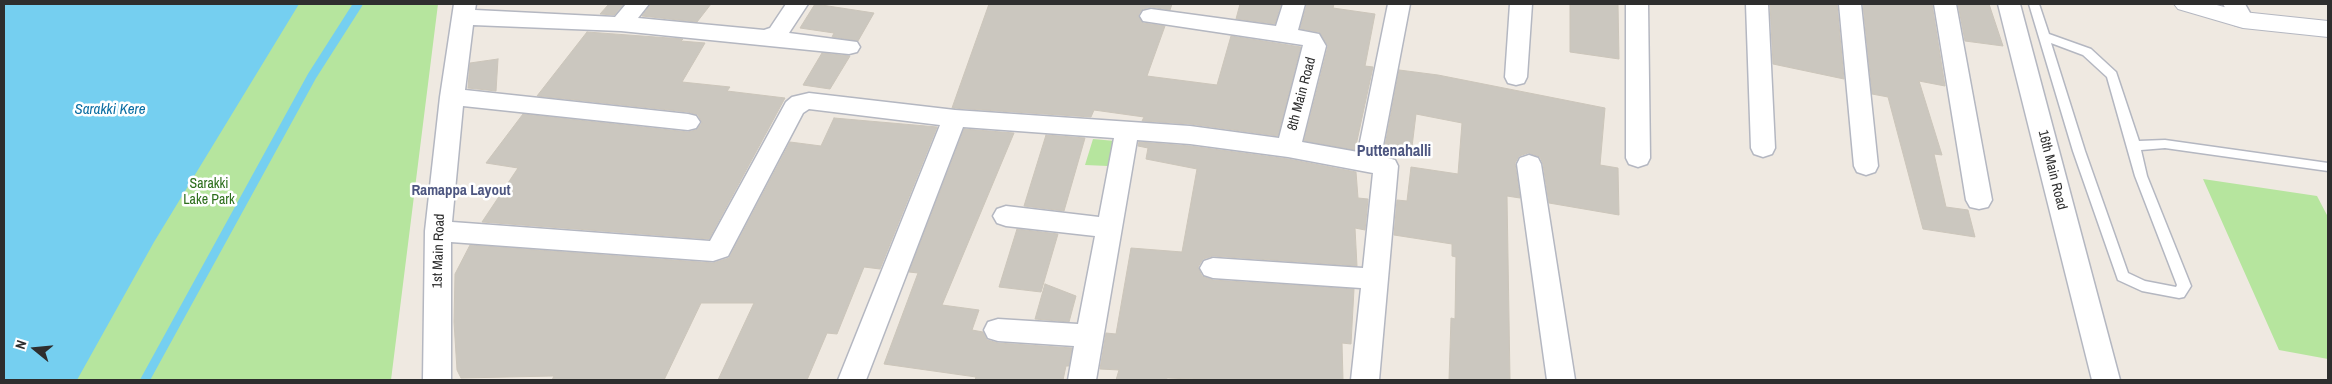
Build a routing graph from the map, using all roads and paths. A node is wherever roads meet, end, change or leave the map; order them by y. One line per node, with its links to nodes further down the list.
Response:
1 (638, 4): 16 (street)
2 (797, 4): 20 (street)
3 (1294, 4): 18 (street)
4 (1399, 4): 31 (street)
5 (1521, 4): 22 (street)
6 (1637, 4): 30 (street)
7 (1757, 4): 29 (street)
8 (1850, 4): 33 (street)
9 (1945, 4): 35 (street)
10 (2009, 4): 48 (street, 16th Main Road)
11 (2034, 4): 19 (lane)
12 (2186, 4): 14 (main road)
13 (463, 10): 16 (street); 23 (street, 1st Main Road)
14 (2239, 12): 17 (main road)
15 (1151, 16): 18 (street)
16 (621, 24): 20 (street)
17 (2328, 29)
18 (1285, 35): 28 (street, 8th Main Road)
19 (2044, 36): 27 (lane); 27 (lane)
20 (767, 38): 21 (street)
21 (849, 47)
22 (1516, 76)
23 (452, 97): 25 (street); 38 (street, 1st Main Road)
24 (956, 118): 26 (street); 38 (street); 44 (street)
25 (688, 122)
26 (1127, 130): 28 (street); 37 (street)
27 (2134, 146): 34 (lane)
28 (1288, 148): 31 (street)
29 (1763, 148)
30 (1638, 158)
31 (1368, 163): 40 (street)
32 (1530, 164): 47 (street)
33 (1866, 166)
34 (2328, 167)
35 (1979, 200)
36 (1006, 216): 37 (street)
37 (1110, 228): 42 (street)
38 (438, 231): 43 (street, 1st Main Road)
39 (1213, 268): 40 (street)
40 (1375, 279): 46 (street)
41 (998, 330): 42 (street)
42 (1089, 336): 45 (street)
43 (437, 380)
44 (852, 380)
45 (1082, 380)
46 (1365, 380)
47 (1561, 380)
48 (2106, 380)

